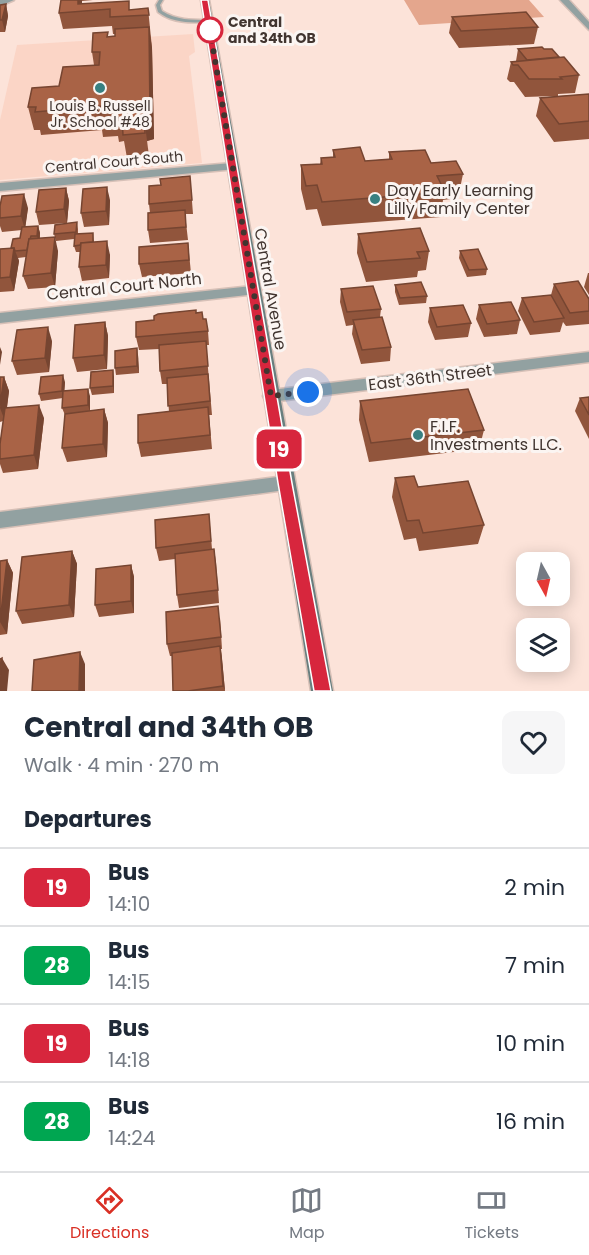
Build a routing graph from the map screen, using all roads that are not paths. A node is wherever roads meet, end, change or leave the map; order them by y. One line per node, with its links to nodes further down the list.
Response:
1 (10, 0): 5 (street)
2 (161, 0): 6 (lane)
3 (204, 0): 6 (main road, Central Avenue)
4 (564, 0): 7 (street)
5 (0, 3)
6 (208, 21): 8 (main road, Central Avenue)
7 (589, 27)
8 (232, 167): 9 (street, Central Court South); 10 (main road, Central Avenue)
9 (0, 187)
10 (252, 291): 11 (street, Central Court North); 13 (main road, Central Avenue)
11 (0, 318)
12 (589, 357): 13 (street, East 36th Street)
13 (271, 396): 14 (main road, Central Avenue)
14 (285, 483): 15 (street); 16 (main road, Central Avenue)
15 (0, 520)
16 (322, 691)

